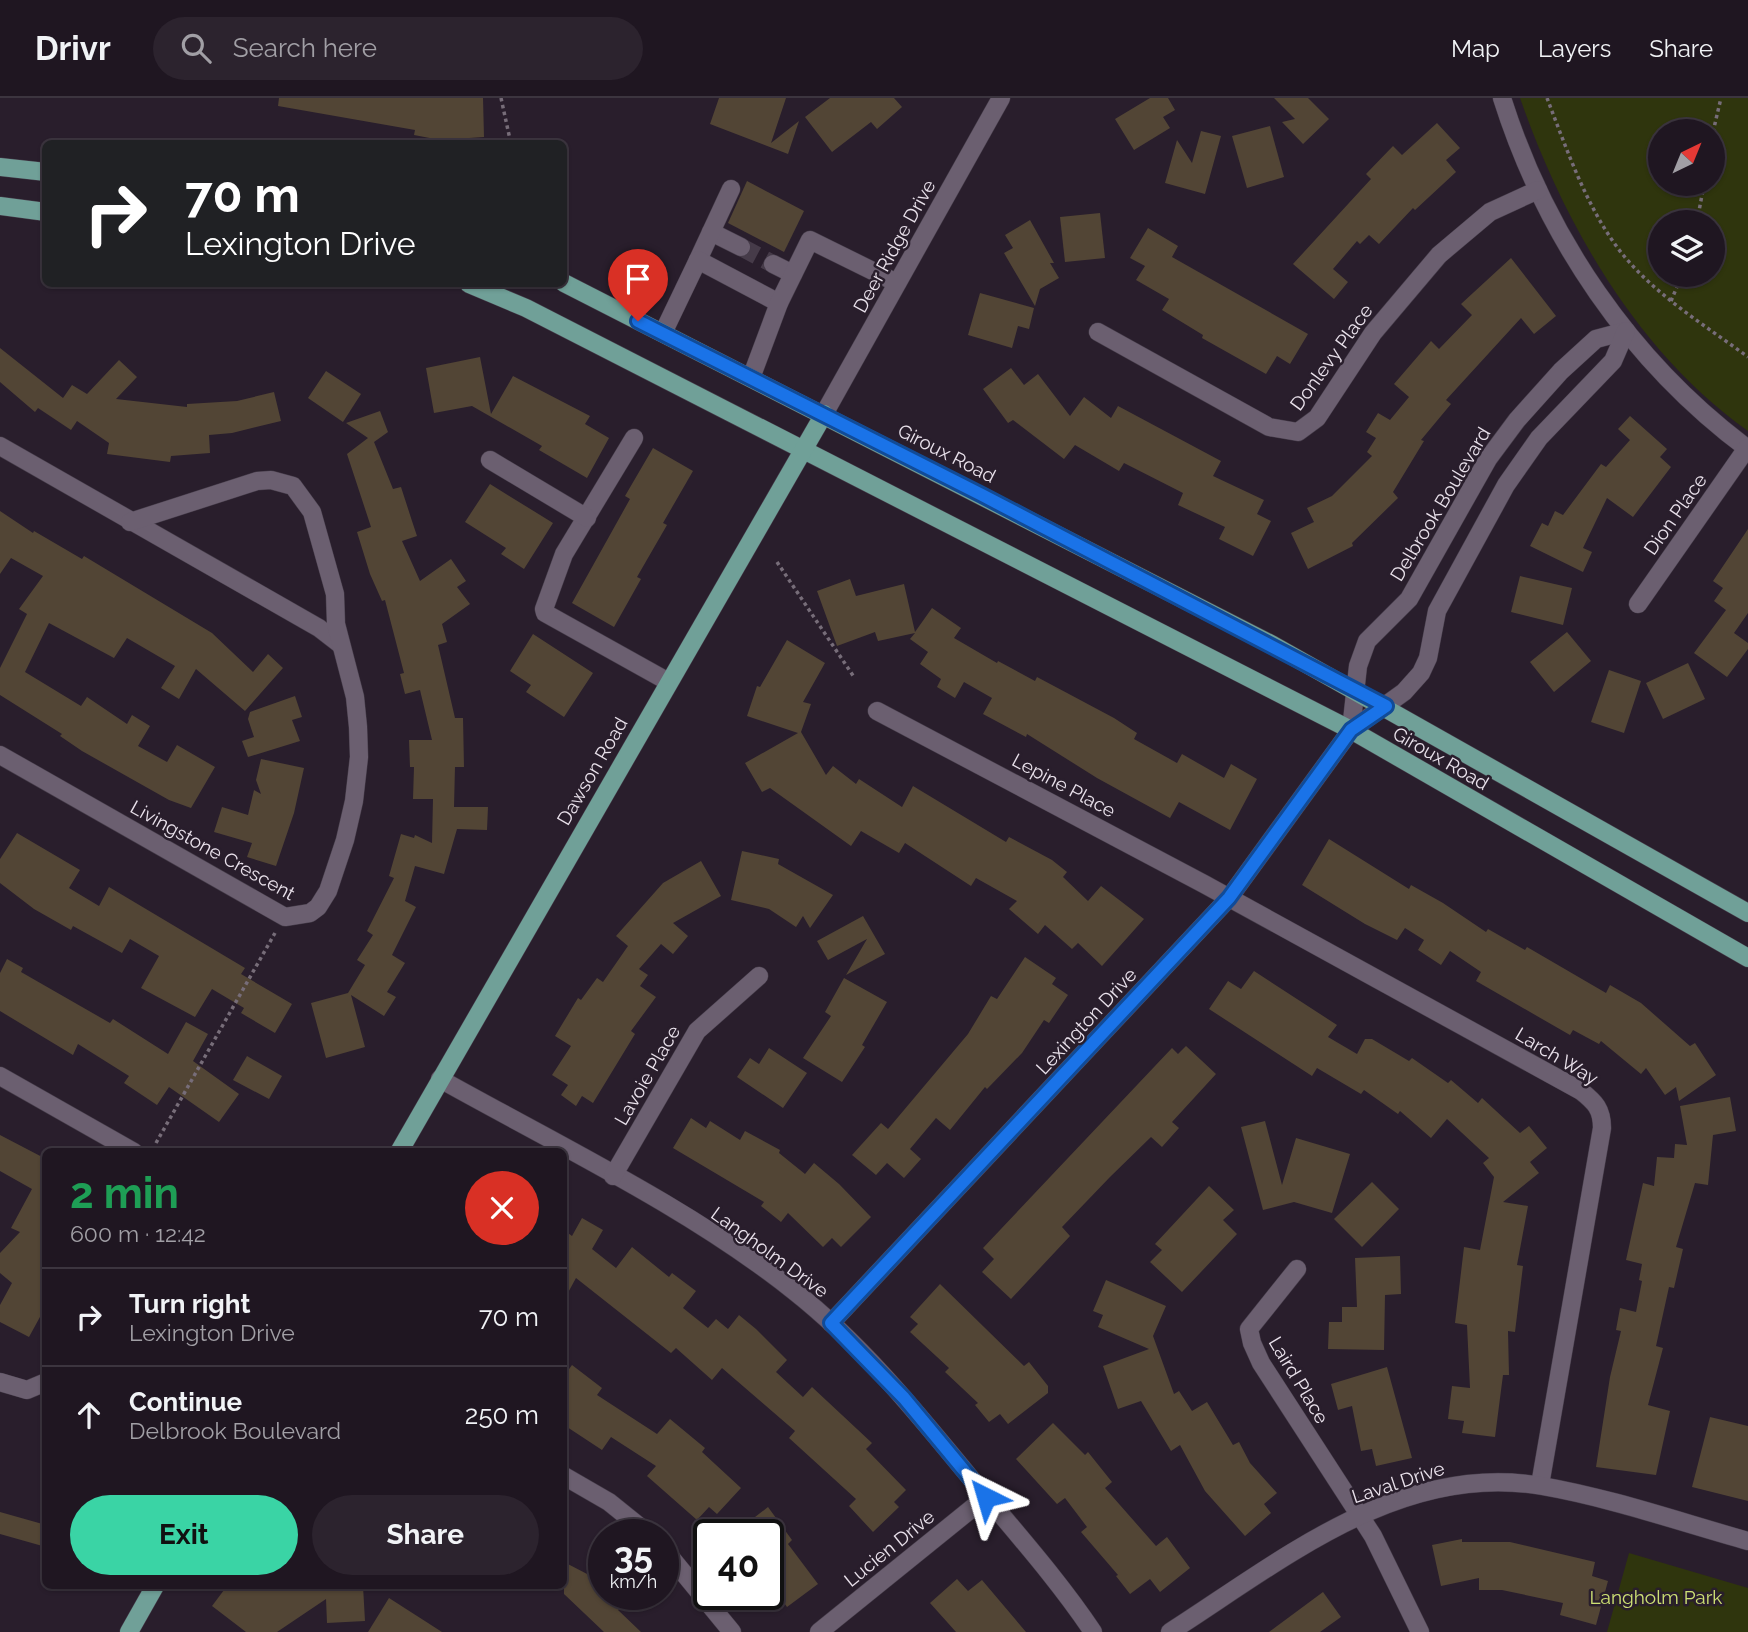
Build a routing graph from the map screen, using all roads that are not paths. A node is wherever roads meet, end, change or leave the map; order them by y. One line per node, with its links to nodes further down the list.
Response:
1 (1001, 98): 14 (street, Deer Ridge Drive)
2 (1502, 98): 6 (street)
3 (0, 167): 4 (main road)
4 (42, 172)
5 (730, 189): 9 (street)
6 (1538, 190): 18 (street); 19 (street, Donlevy Place)
7 (0, 206): 8 (main road)
8 (42, 211)
9 (711, 232): 10 (street); 11 (street)
10 (741, 247)
11 (698, 260): 17 (street); 20 (street)
12 (773, 264): 13 (street)
13 (793, 274): 14 (street); 17 (street)
14 (897, 284): 22 (street, Deer Ridge Drive)
15 (567, 285): 20 (main road, Giroux Road)
16 (476, 287): 25 (main road, Giroux Road)
17 (779, 303): 21 (street)
18 (1626, 331): 26 (street); 33 (street, Delbrook Boulevard); 34 (street)
19 (1098, 332)
20 (663, 333): 21 (main road, Giroux Road)
21 (751, 377): 22 (main road, Giroux Road)
22 (824, 414): 25 (main road, Dawson Road); 33 (main road, Giroux Road)
23 (634, 438): 28 (street)
24 (0, 446): 29 (street)
25 (804, 449): 32 (main road, Dawson Road); 36 (main road, Giroux Road)
26 (1747, 449): 30 (street, Dion Place)
27 (490, 460): 28 (street)
28 (587, 518): 32 (street)
29 (130, 522): 31 (street); 31 (street, Livingstone Crescent)
30 (1638, 604)
31 (341, 645): 37 (street, Livingstone Crescent)
32 (667, 681): 43 (main road, Dawson Road)
33 (1357, 691): 34 (main road, Giroux Road); 36 (street, Delbrook Boulevard)
34 (1386, 706): 36 (street); 39 (main road, Giroux Road)
35 (877, 710): 38 (street, Lepine Place)
36 (1351, 730): 38 (street, Lexington Drive); 40 (main road, Giroux Road)
37 (0, 755)
38 (1229, 898): 50 (street, Lexington Drive); 54 (street, Larch Way)
39 (1748, 913)
40 (1748, 958)
41 (759, 975): 48 (street, Lavoie Place)
42 (0, 1076): 44 (street)
43 (440, 1079): 45 (main road, Dawson Road); 46 (street, Langholm Drive)
44 (127, 1148)
45 (402, 1148)
46 (563, 1148)
47 (567, 1150): 48 (street, Langholm Drive)
48 (613, 1176): 50 (street, Langholm Drive)
49 (1297, 1269): 56 (street, Laird Place)
50 (831, 1323): 55 (street, Langholm Drive)
51 (0, 1382): 52 (street)
52 (42, 1384)
53 (567, 1478): 57 (street)
54 (1540, 1485): 56 (street, Laval Drive); 58 (street, Laval Drive)
55 (986, 1497): 63 (street, Lucien Drive); 64 (street, Langholm Drive)
56 (1359, 1515): 65 (street, Laval Drive); 66 (street, Laird Place)
57 (630, 1519)
58 (1748, 1541)
59 (679, 1567): 62 (street)
60 (153, 1589): 61 (main road)
61 (129, 1632)
62 (732, 1632)
63 (819, 1632)
64 (1093, 1632)
65 (1170, 1632)
66 (1420, 1632)

